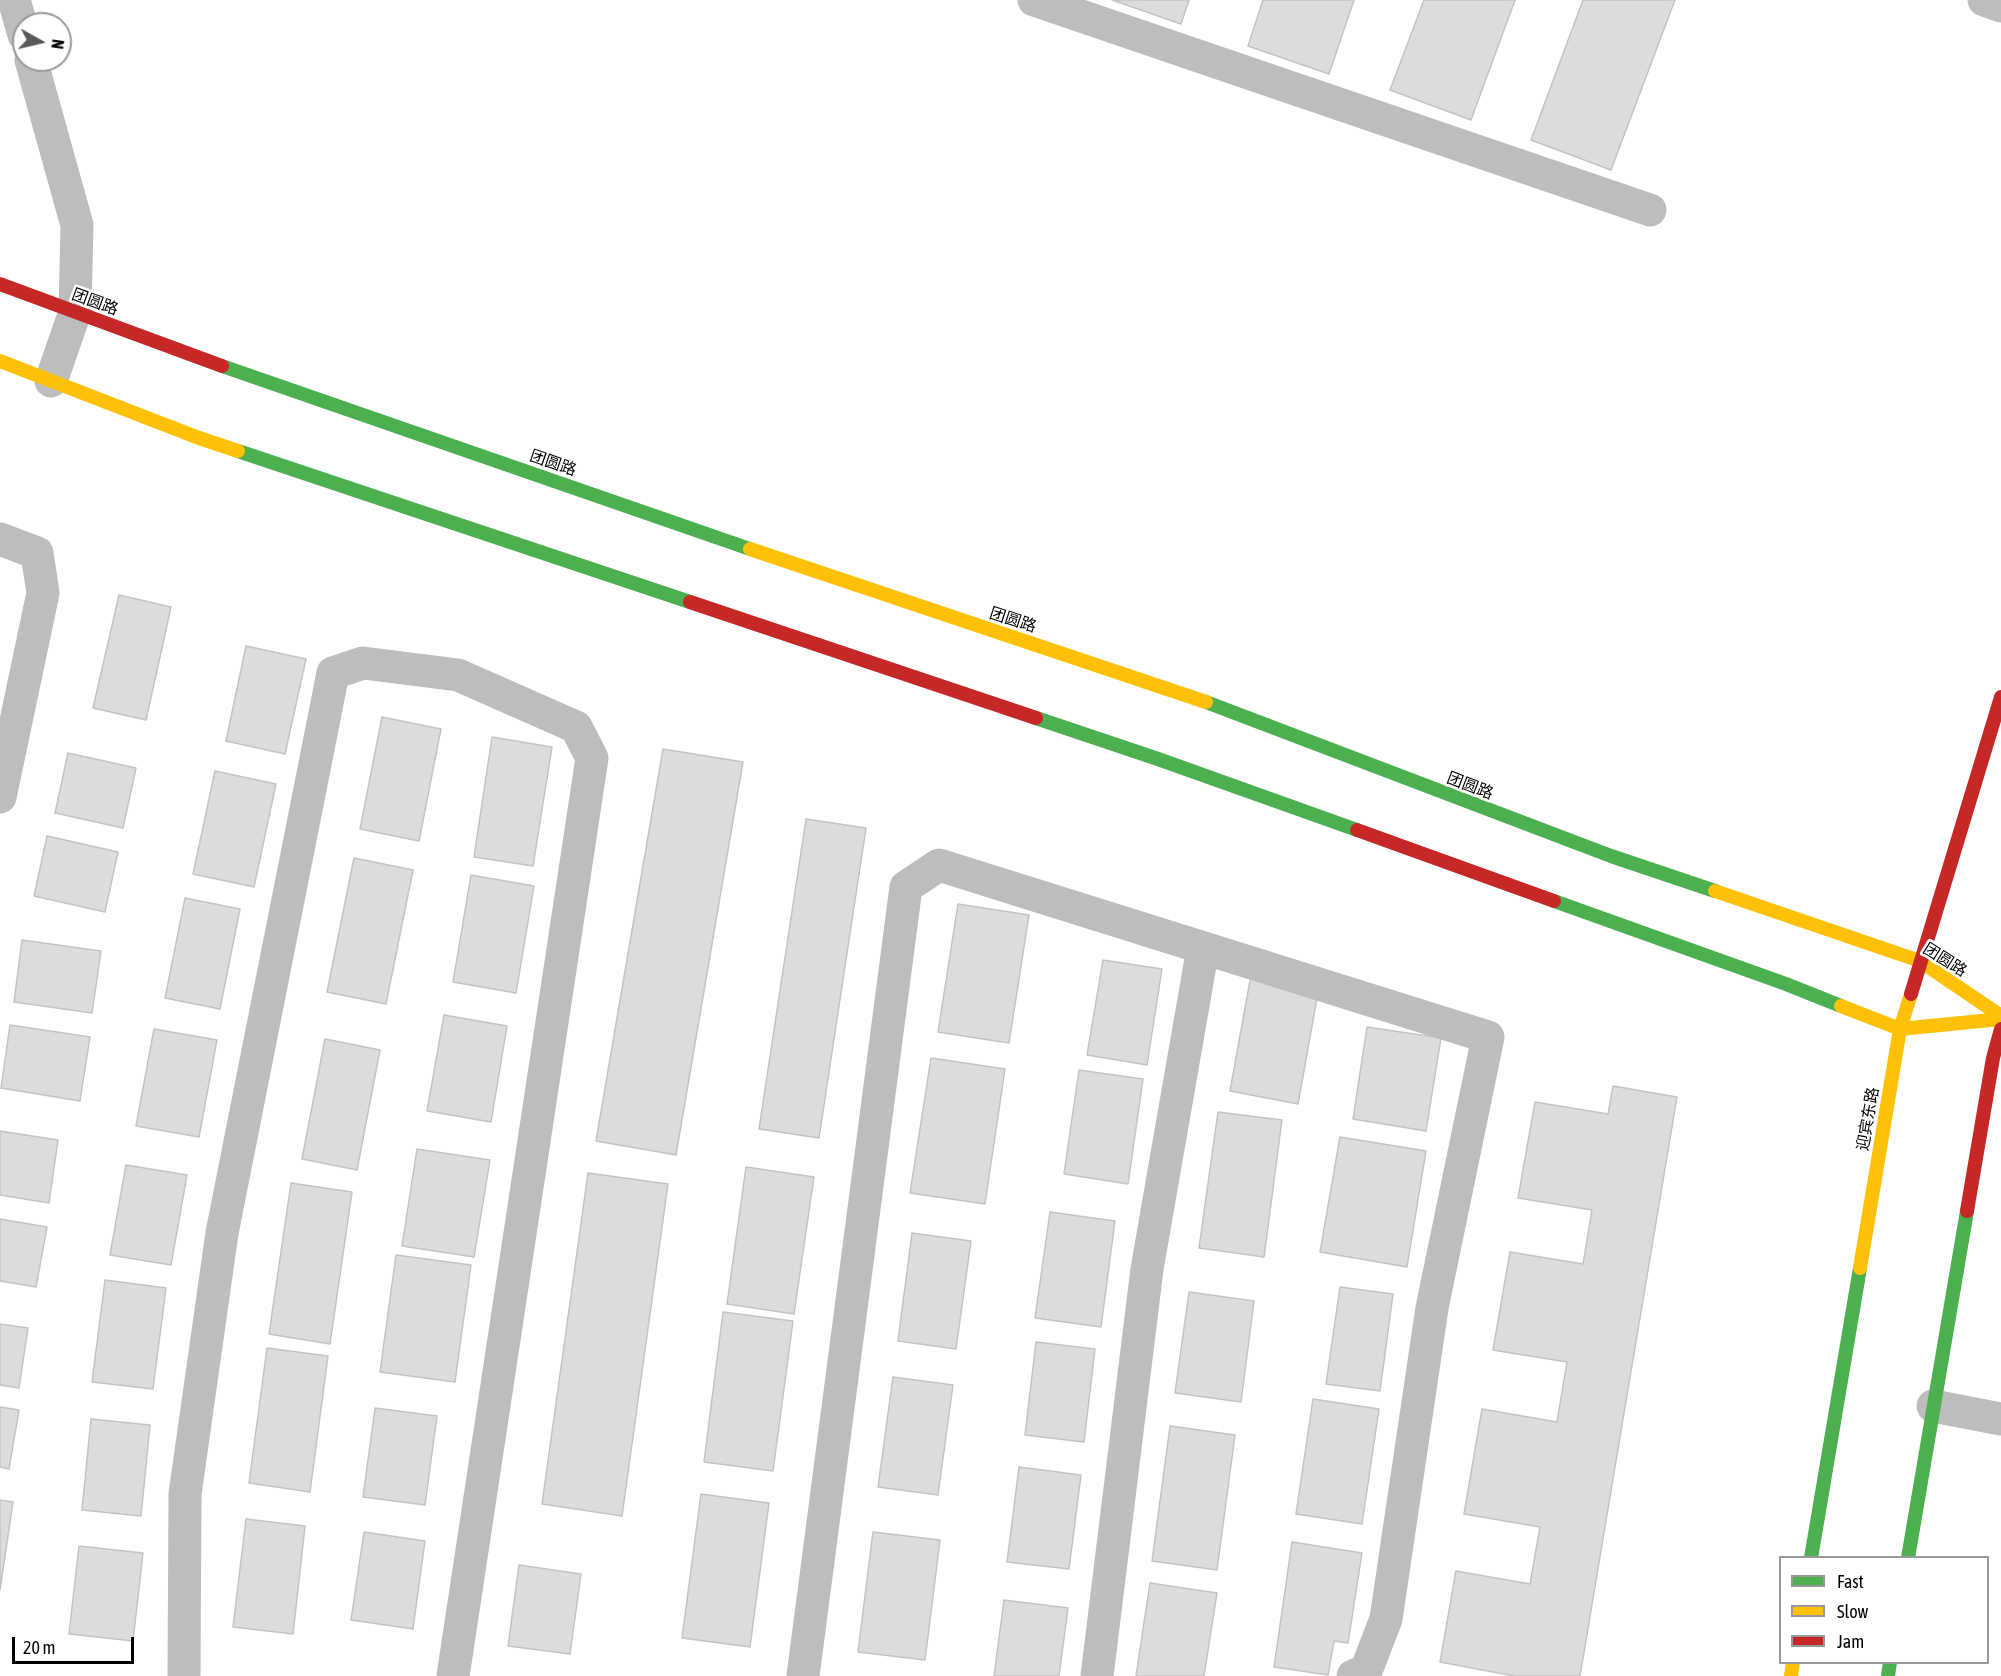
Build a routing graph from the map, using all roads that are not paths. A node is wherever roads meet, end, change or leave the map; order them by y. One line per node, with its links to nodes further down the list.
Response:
1 (1034, 0): 5 (street)
2 (1984, 0): 3 (street)
3 (2001, 6)
4 (34, 72): 7 (street)
5 (1650, 210)
6 (0, 284): 7 (main road, 团圆路)
7 (75, 312): 9 (street); 14 (main road, 团圆路)
8 (0, 362): 9 (main road, 团圆路)
9 (51, 381): 16 (main road, 团圆路)
10 (0, 539): 12 (street)
11 (2001, 697): 14 (main road, 迎宾东路)
12 (0, 797)
13 (1203, 948): 24 (street); 25 (street); 26 (street)
14 (1920, 961): 15 (main road, 团圆路); 16 (main road, 迎宾东路)
15 (2001, 1017): 16 (main road, 团圆路)
16 (1900, 1029): 20 (main road, 迎宾东路)
17 (2001, 1029): 18 (main road)
18 (1934, 1406): 19 (street); 21 (main road)
19 (2001, 1419)
20 (1811, 1556)
21 (1908, 1556)
22 (184, 1676): 23 (street)
23 (453, 1676)
24 (802, 1676)
25 (1097, 1676)
26 (1353, 1676)

